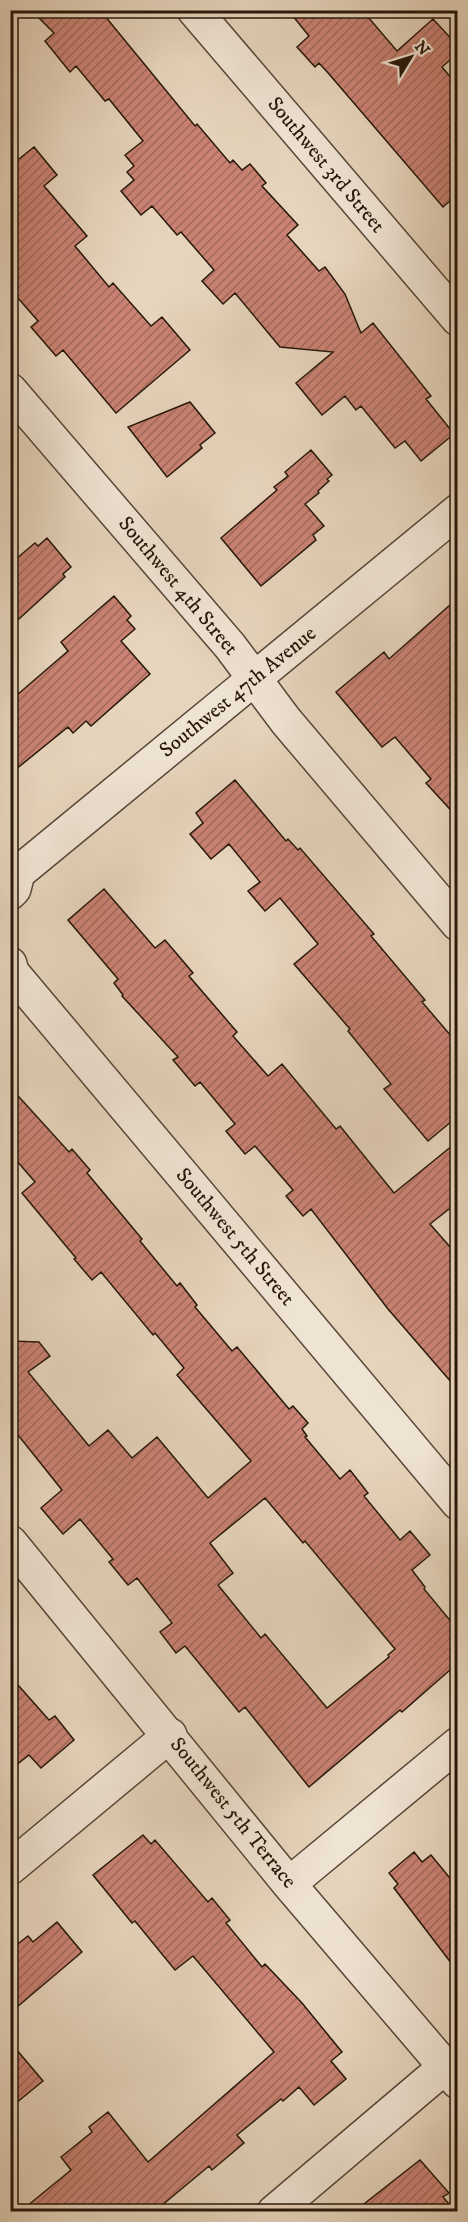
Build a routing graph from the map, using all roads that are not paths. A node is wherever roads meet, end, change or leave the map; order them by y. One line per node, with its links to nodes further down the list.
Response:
1 (194, 10): 2 (street, Southwest 3rd Street)
2 (458, 319)
3 (10, 390): 5 (street, Southwest 4th Street)
4 (458, 511): 5 (street, Southwest 47th Avenue)
5 (254, 679): 6 (street, Southwest 47th Avenue); 7 (street, Southwest 4th Street)
6 (13, 880)
7 (458, 924)
8 (11, 969): 9 (street, Southwest 5th Street)
9 (458, 1503)
10 (10, 1542): 11 (street, Southwest 5th Terrace)
11 (170, 1735): 13 (street); 14 (street, Southwest 5th Terrace)
12 (458, 1744): 14 (street)
13 (10, 1868)
14 (290, 1884): 15 (street, Southwest 5th Terrace)
15 (451, 2074): 16 (street)
16 (274, 2211)

